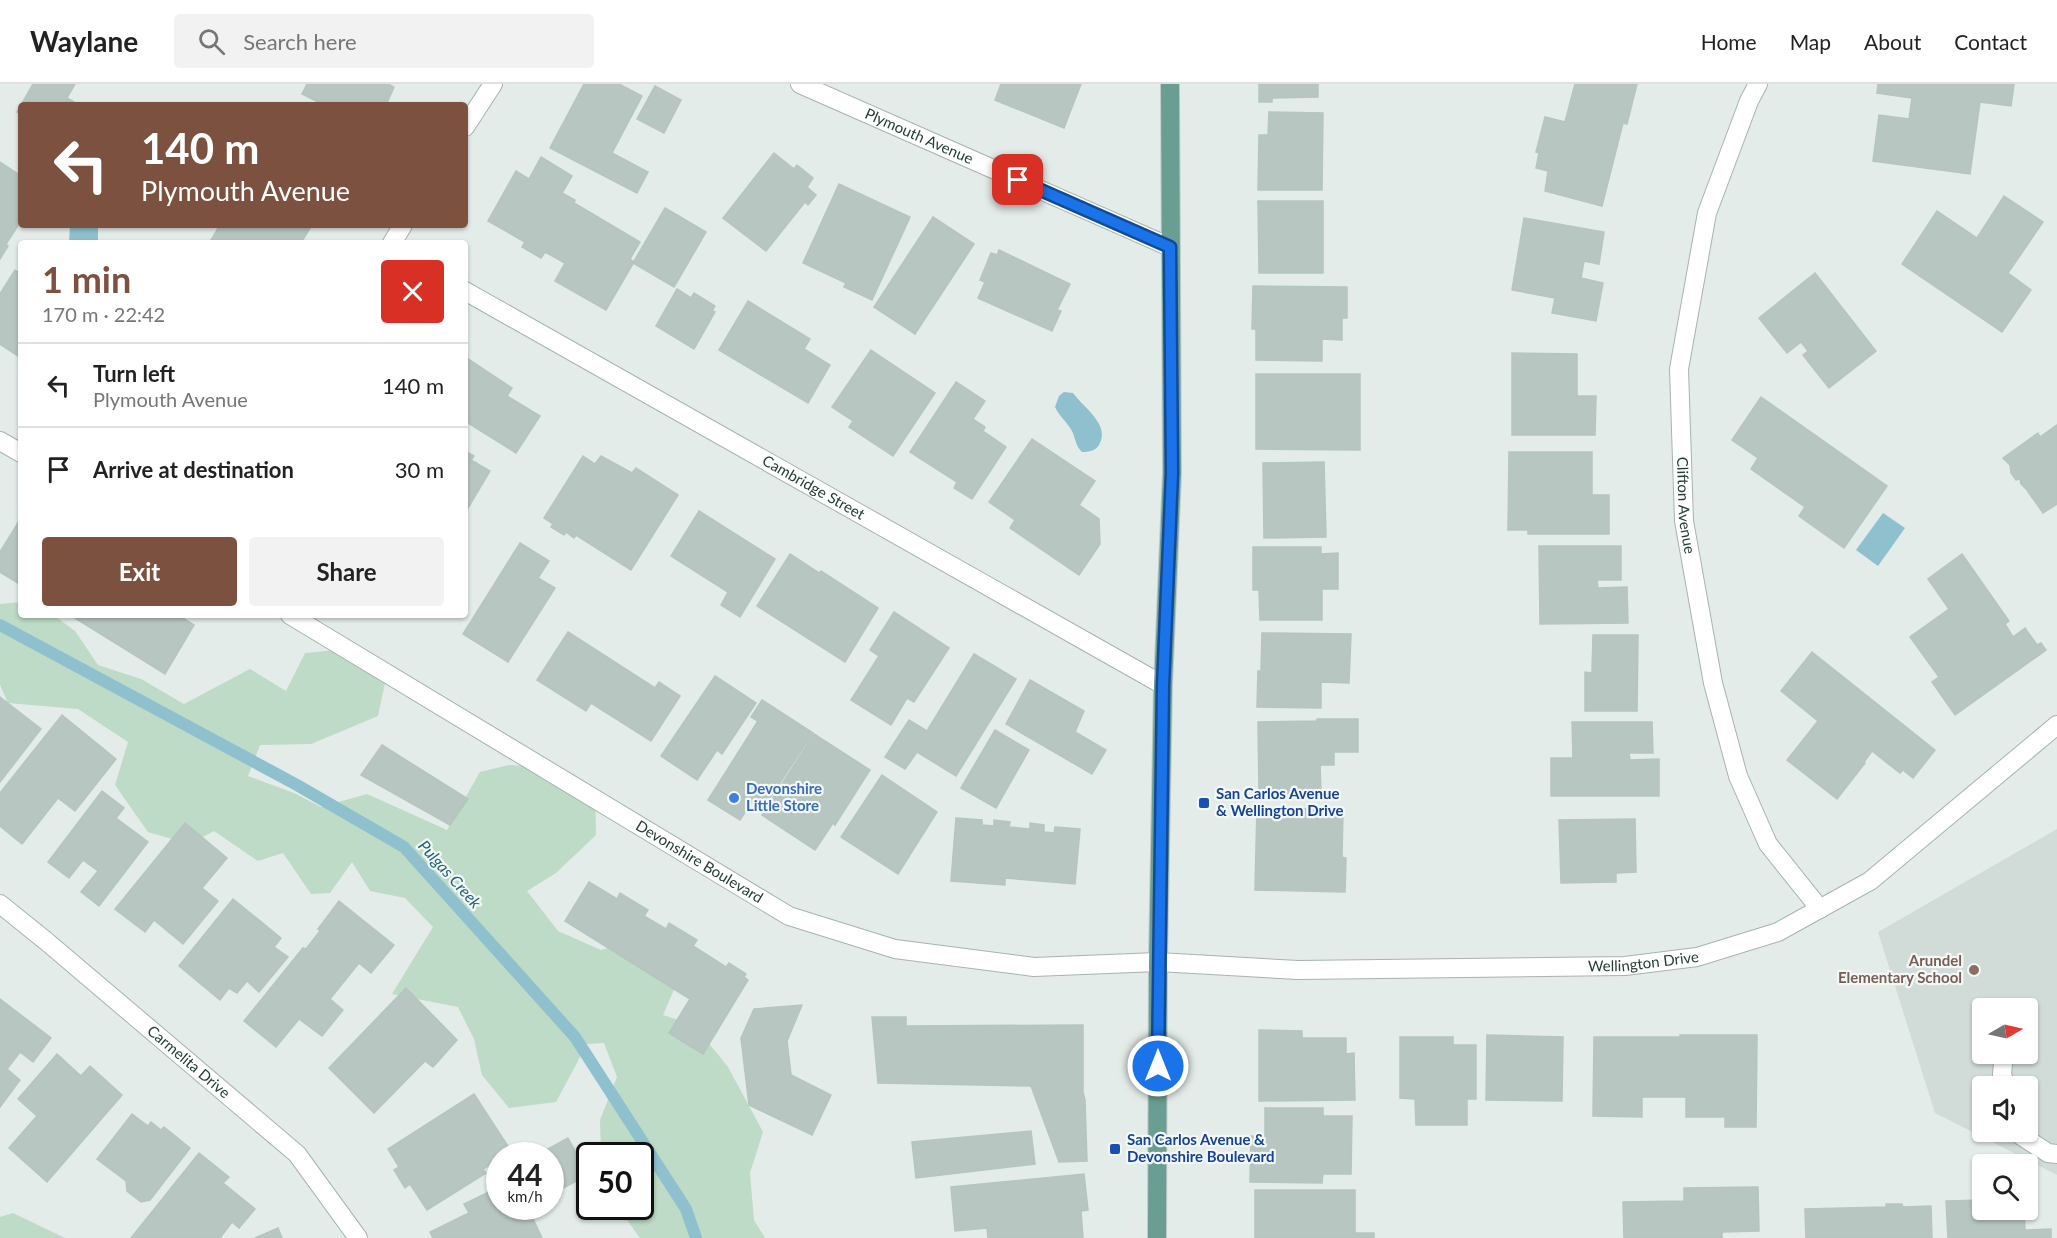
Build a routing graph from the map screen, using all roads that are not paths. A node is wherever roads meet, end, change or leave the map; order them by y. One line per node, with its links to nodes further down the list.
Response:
1 (493, 84): 5 (street)
2 (800, 84): 6 (street, Plymouth Avenue)
3 (1170, 84): 6 (main road)
4 (1758, 84): 14 (street, Clifton Avenue)
5 (468, 123)
6 (1170, 247): 11 (main road)
7 (468, 293): 11 (street, Cambridge Street)
8 (0, 441): 9 (street)
9 (18, 451)
10 (295, 618): 15 (street, Devonshire Boulevard)
11 (1163, 686): 15 (main road)
12 (2057, 725): 14 (street, Wellington Drive)
13 (0, 904): 18 (street, Carmelita Drive)
14 (1820, 909): 15 (street, Wellington Drive)
15 (1158, 962): 19 (main road)
16 (2031, 1142): 17 (street)
17 (2057, 1154)
18 (357, 1238)
19 (1157, 1238)

